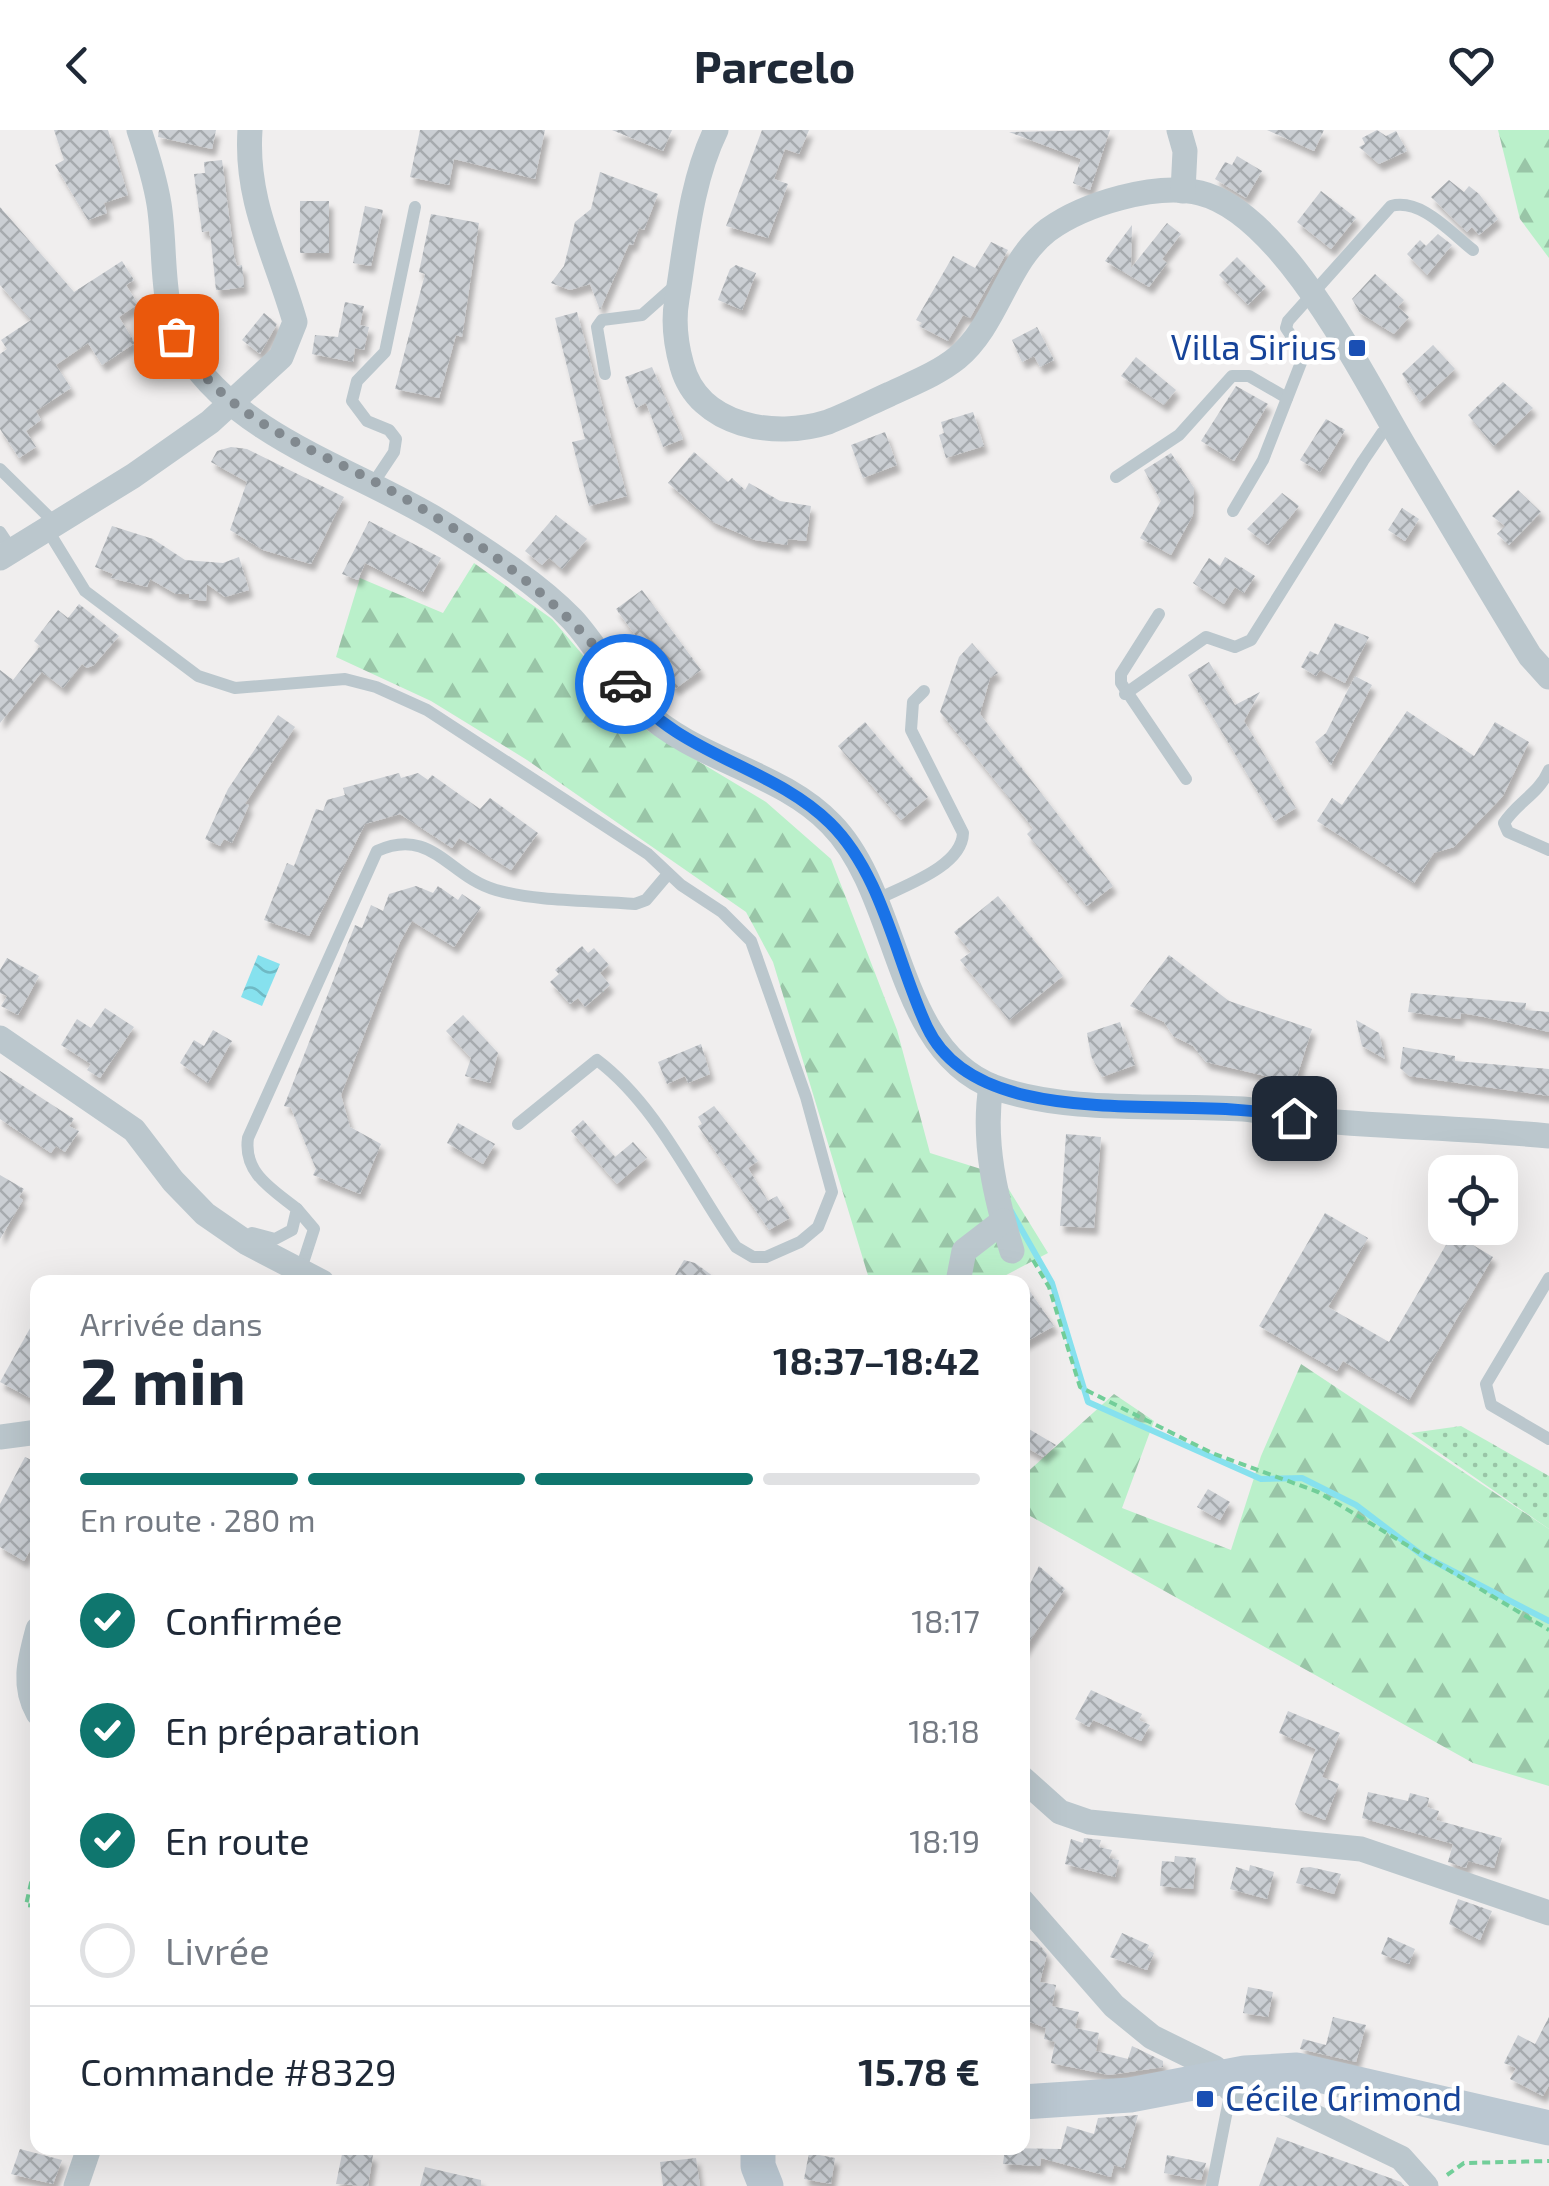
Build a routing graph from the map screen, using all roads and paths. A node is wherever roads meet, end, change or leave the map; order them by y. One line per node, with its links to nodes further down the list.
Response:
1 (139, 130): 12 (street)
2 (250, 130): 12 (street)
3 (716, 130): 8 (street)
4 (1178, 130): 5 (street)
5 (1183, 191): 8 (street); 9 (street)
6 (415, 207): 16 (lane)
7 (1473, 250): 9 (lane)
8 (680, 281): 10 (lane)
9 (1313, 294): 11 (lane); 13 (street)
10 (605, 374)
11 (1287, 398): 15 (lane); 17 (lane)
12 (232, 403): 16 (street); 18 (street)
13 (1393, 427): 21 (street); 23 (lane)
14 (0, 470): 18 (lane)
15 (1116, 477)
16 (374, 482): 28 (street)
17 (1233, 510)
18 (52, 526): 19 (street); 27 (lane)
19 (4, 547)
20 (1158, 614): 23 (lane)
21 (1549, 677)
22 (924, 692): 28 (lane)
23 (1125, 694): 25 (lane)
24 (1549, 770): 26 (lane)
25 (1186, 779)
26 (1549, 850)
27 (668, 874): 31 (lane); 33 (lane)
28 (876, 900): 30 (street)
29 (0, 1038): 34 (street)
30 (991, 1086): 32 (street); 35 (street)
31 (518, 1124)
32 (1549, 1136)
33 (297, 1208): 34 (lane); 37 (lane)
34 (205, 1214): 36 (street)
35 (1007, 1235): 38 (street); 43 (path)
36 (305, 1275)
37 (310, 1275)
38 (959, 1275)
39 (1549, 1278): 42 (lane)
40 (30, 1433): 41 (street)
41 (0, 1437)
42 (1549, 1439)
43 (1549, 1630)
44 (1030, 1785): 46 (street)
45 (1030, 1911): 47 (street)
46 (1549, 1913)
47 (1226, 2084): 48 (main road); 49 (main road); 56 (lane); 57 (street)
48 (1030, 2101)
49 (1549, 2128)
50 (87, 2155): 54 (street)
51 (757, 2155): 55 (main road)
52 (1549, 2161): 53 (path)
53 (1451, 2172)
54 (76, 2186)
55 (766, 2186)
56 (1212, 2186)
57 (1426, 2186)

